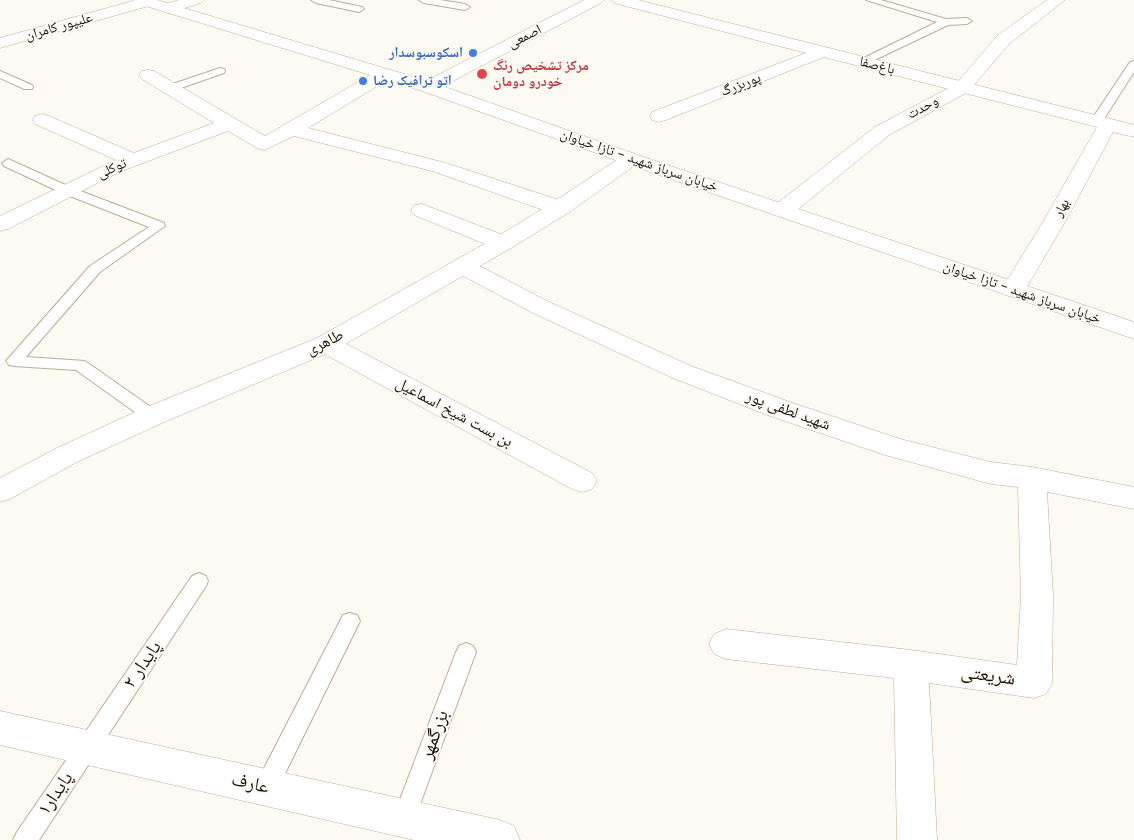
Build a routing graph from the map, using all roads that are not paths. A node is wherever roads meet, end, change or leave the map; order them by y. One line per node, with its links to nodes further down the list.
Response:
1 (196, 0): 11 (street)
2 (316, 0): 12 (lane)
3 (424, 0): 9 (lane)
4 (596, 0): 24 (street, اصمعی)
5 (619, 0): 16 (street, باغ‌صفا)
6 (870, 0): 14 (lane)
7 (1057, 0): 26 (street, وحدت)
8 (144, 1): 11 (street, خیابان سرباز شهید - تازا خیاوان); 15 (street, علیپور کامران)
9 (450, 2): 10 (lane)
10 (465, 7)
11 (168, 8): 22 (street, خیابان سرباز شهید - تازا خیاوان)
12 (359, 9)
13 (967, 21): 14 (lane)
14 (946, 22): 17 (lane)
15 (0, 43)
16 (824, 52): 17 (street, باغ‌صفا); 27 (street, پوربزرگ)
17 (864, 62): 26 (street, باغ‌صفا)
18 (1134, 64): 29 (lane)
19 (220, 71): 25 (lane)
20 (0, 74): 23 (lane)
21 (148, 75): 25 (street)
22 (384, 75): 24 (street, خیابان سرباز شهید - تازا خیاوان); 31 (street)
23 (28, 87)
24 (428, 87): 33 (street, خیابان سرباز شهید - تازا خیاوان)
25 (171, 88): 30 (street)
26 (962, 88): 29 (street, باغ‌صفا); 39 (street, وحدت)
27 (659, 116)
28 (42, 120): 34 (street)
29 (1102, 123): 32 (street, باغ‌صفا); 43 (street, بهار)
30 (228, 124): 31 (street); 34 (street, توکلی)
31 (292, 130): 37 (street)
32 (1134, 131)
33 (631, 159): 37 (street, طاهری); 39 (street, خیابان سرباز شهید - تازا خیاوان)
34 (132, 160): 36 (street, توکلی)
35 (8, 163): 36 (lane)
36 (66, 190): 40 (street, توکلی); 46 (lane)
37 (560, 208): 41 (street, طاهری)
38 (422, 210): 41 (street)
39 (783, 210): 43 (street, خیابان سرباز شهید - تازا خیاوان)
40 (0, 224)
41 (503, 243): 42 (street, طاهری)
42 (462, 266): 45 (street, طاهری); 47 (street, شهید لطفی پور)
43 (1013, 290): 44 (street, خیابان سرباز شهید - تازا خیاوان)
44 (1134, 331)
45 (326, 344): 46 (street, طاهری); 48 (street, بن بست شیخ اسماعیل)
46 (152, 416): 49 (street, طاهری)
47 (1032, 478): 50 (street, شهید لطفی پور); 55 (street, شریعتی)
48 (582, 481)
49 (0, 491)
50 (1132, 492)
51 (199, 581): 57 (lane, پایدار ۲)
52 (350, 620): 58 (lane)
53 (726, 644): 55 (street)
54 (466, 652): 59 (lane, بزرگمهر)
55 (911, 665): 62 (street)
56 (0, 728): 57 (street, عارف)
57 (87, 748): 58 (street, عارف); 61 (lane, پایدار۱)
58 (266, 788): 59 (street, عارف)
59 (404, 818): 60 (street, عارف)
60 (476, 837)
61 (25, 840)
62 (917, 840)

